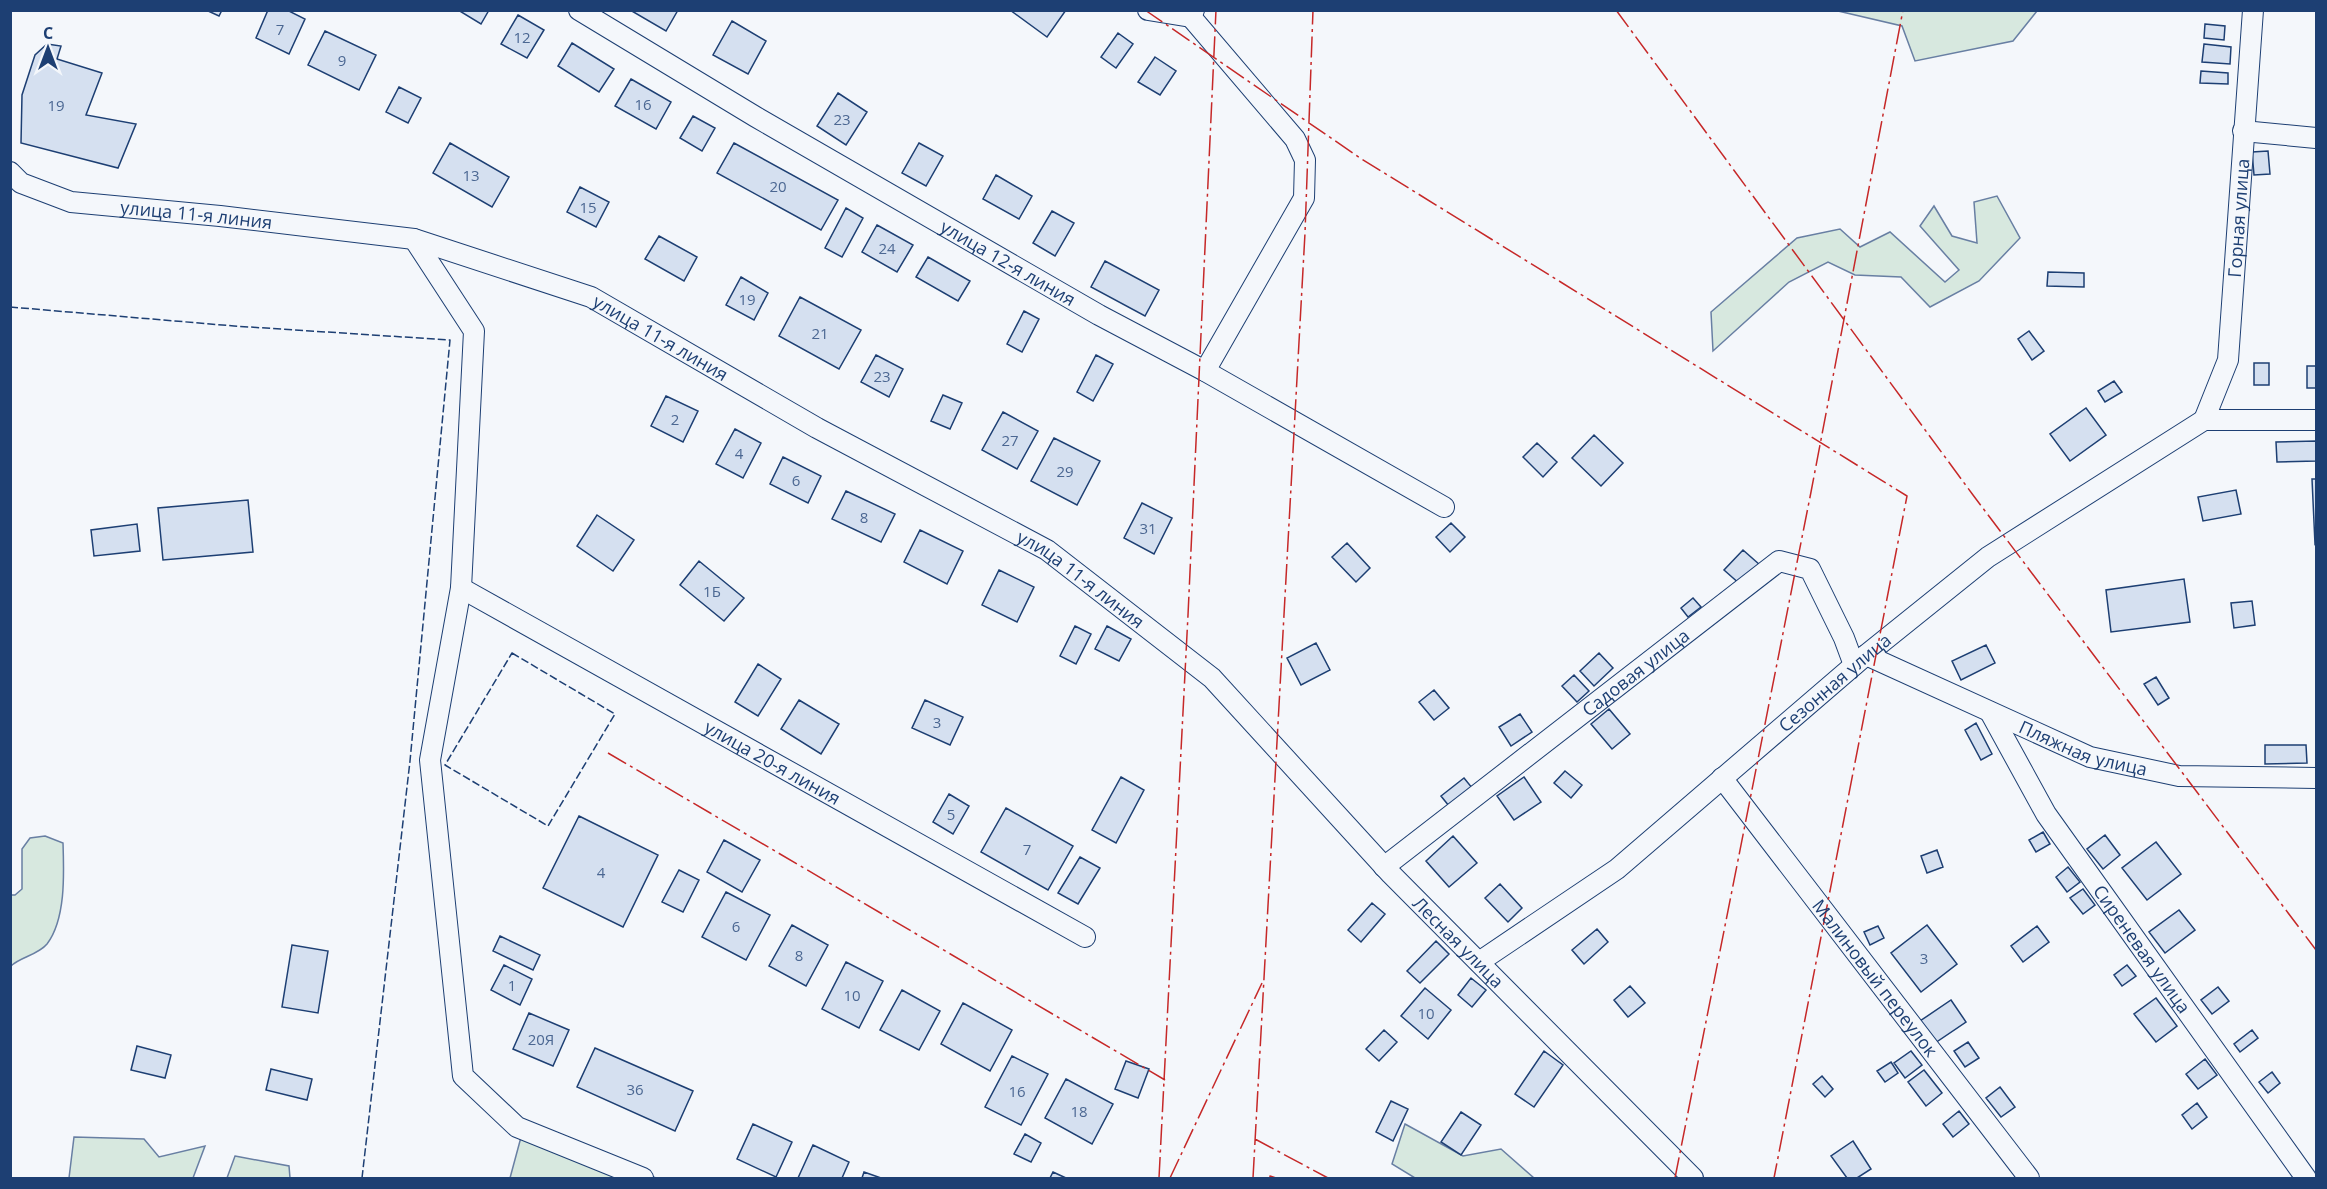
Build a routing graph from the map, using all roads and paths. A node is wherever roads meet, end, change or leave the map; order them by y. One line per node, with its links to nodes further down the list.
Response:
1 (579, 10): 9 (street, улица 12-я линия)
2 (1148, 10): 4 (street)
3 (2253, 10): 5 (street, Горная улица)
4 (1193, 14): 9 (street)
5 (2243, 131): 6 (street); 10 (street, Горная улица)
6 (2316, 138)
7 (10, 172): 8 (street, улица 11-я линия)
8 (414, 238): 13 (street); 15 (street, улица 11-я линия)
9 (1205, 371): 12 (street, улица 12-я линия)
10 (2204, 420): 11 (street); 14 (street, Сезонная улица)
11 (2316, 420)
12 (1444, 507)
13 (461, 588): 20 (street, улица 20-я линия); 22 (street)
14 (1860, 660): 16 (street, Пляжная улица); 17 (street, Сезонная улица); 19 (street, Садовая улица)
15 (1232, 700): 19 (street, Лесная улица)
16 (1990, 712): 18 (street, Пляжная улица); 25 (street, Сиреневая улица)
17 (1722, 778): 21 (street, Сезонная улица); 24 (street, Малиновый переулок)
18 (2316, 778)
19 (1384, 867): 21 (street, Лесная улица)
20 (1085, 937)
21 (1479, 962): 23 (street, Лесная улица)
22 (643, 1179)
23 (1693, 1179)
24 (2029, 1179)
25 (2306, 1179)

